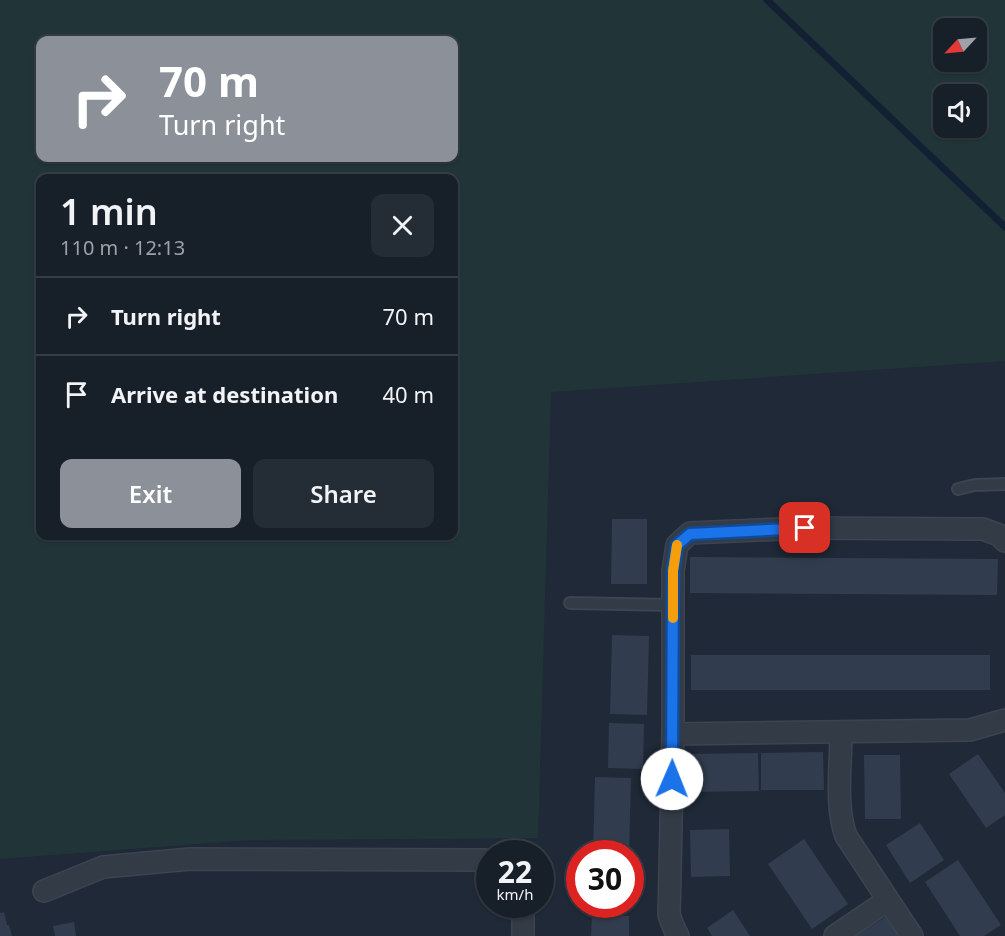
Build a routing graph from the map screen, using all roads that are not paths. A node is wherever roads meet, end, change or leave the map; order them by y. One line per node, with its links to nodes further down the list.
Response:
1 (1005, 484): 2 (lane)
2 (958, 489)
3 (1003, 534): 5 (street)
4 (570, 603): 5 (lane)
5 (673, 605): 8 (street)
6 (1005, 720): 7 (street)
7 (841, 732): 8 (street); 11 (street)
8 (673, 734): 14 (street)
9 (476, 860): 10 (street)
10 (44, 891)
11 (888, 900): 15 (street); 16 (street)
12 (523, 918): 13 (street)
13 (523, 936)
14 (678, 936)
15 (835, 936)
16 (912, 936)

